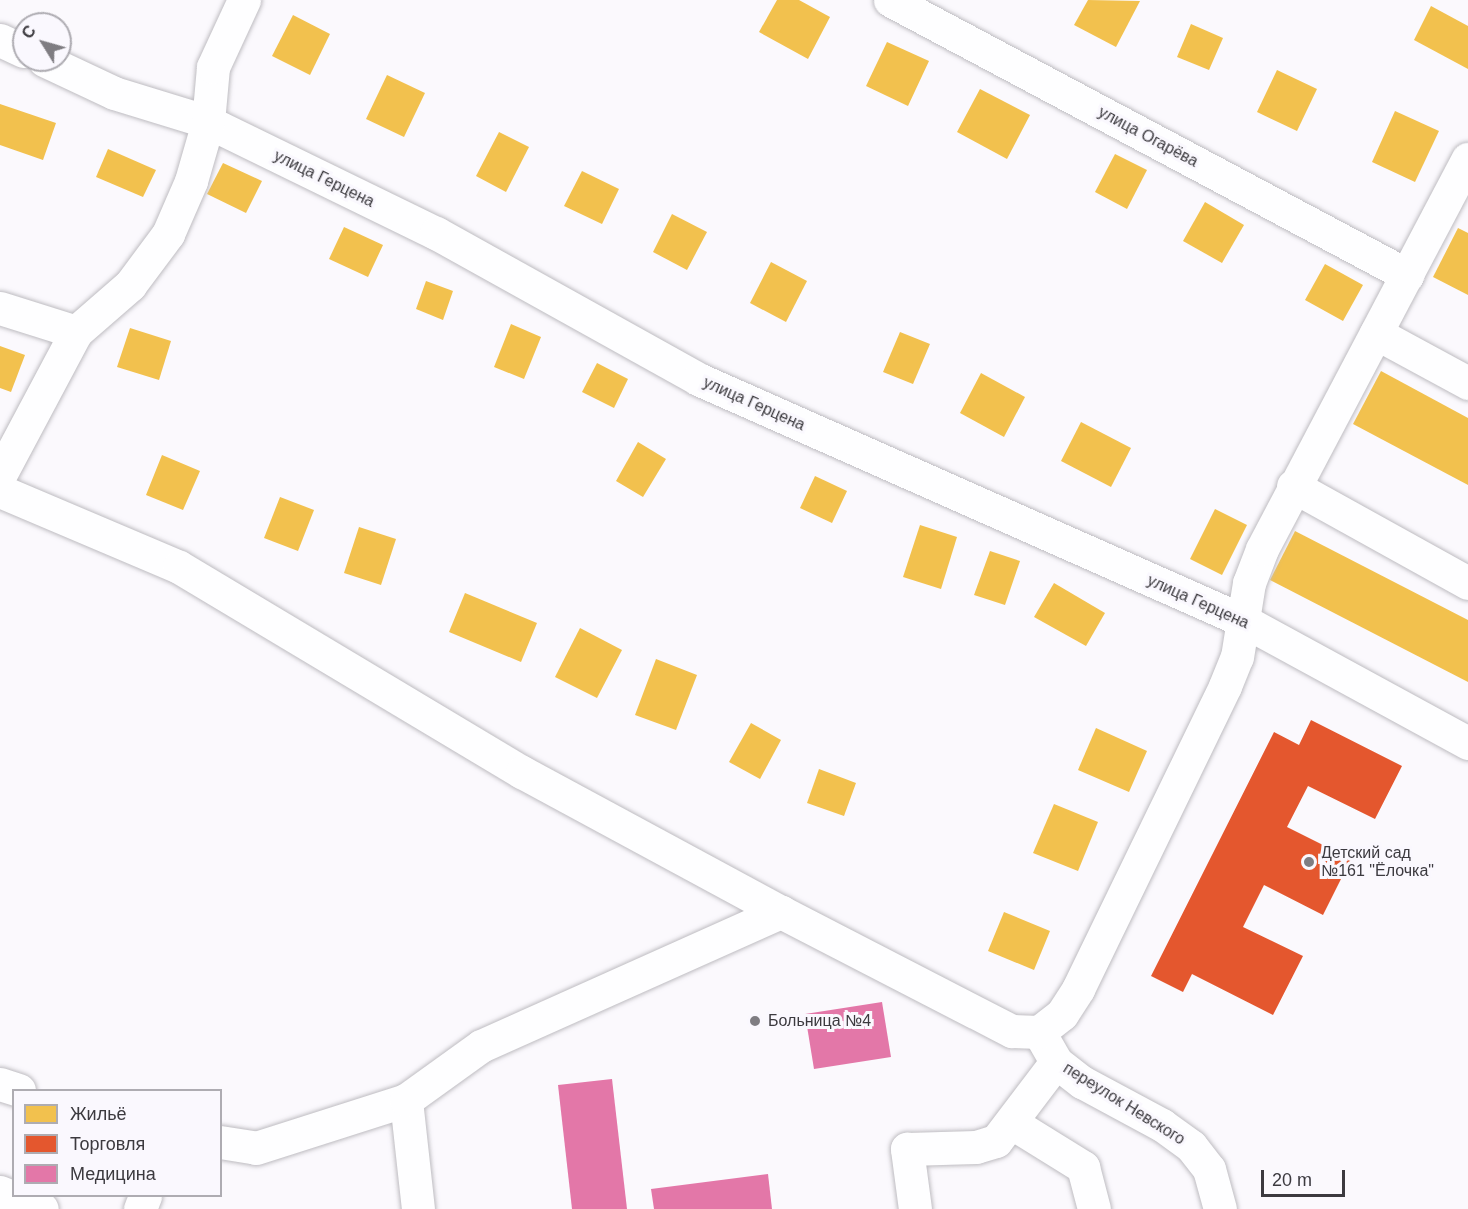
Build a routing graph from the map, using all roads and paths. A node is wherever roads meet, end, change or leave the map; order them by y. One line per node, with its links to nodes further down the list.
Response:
1 (244, 0): 4 (street)
2 (890, 0): 6 (street, улица Огарёва)
3 (69, 72): 4 (street, улица Герцена)
4 (208, 122): 8 (street); 15 (street, улица Герцена)
5 (1465, 172): 6 (street)
6 (1407, 275): 9 (street)
7 (0, 308): 8 (street)
8 (76, 332): 11 (street)
9 (1376, 333): 10 (street); 12 (street)
10 (1468, 383)
11 (0, 475)
12 (1293, 486): 14 (street); 15 (street)
13 (0, 491): 17 (street)
14 (1468, 583)
15 (1244, 621): 16 (street, улица Герцена); 18 (street)
16 (1468, 743)
17 (781, 912): 18 (street); 22 (street)
18 (1039, 1032): 19 (street, переулок Невского)
19 (1056, 1062): 23 (street); 30 (street, переулок Невского)
20 (0, 1084): 21 (street)
21 (16, 1089)
22 (406, 1100): 24 (street); 27 (street)
23 (1012, 1123): 28 (street); 29 (street)
24 (222, 1142)
25 (12, 1197): 26 (street)
26 (42, 1209)
27 (418, 1209)
28 (915, 1209)
29 (1094, 1209)
30 (1220, 1209)

